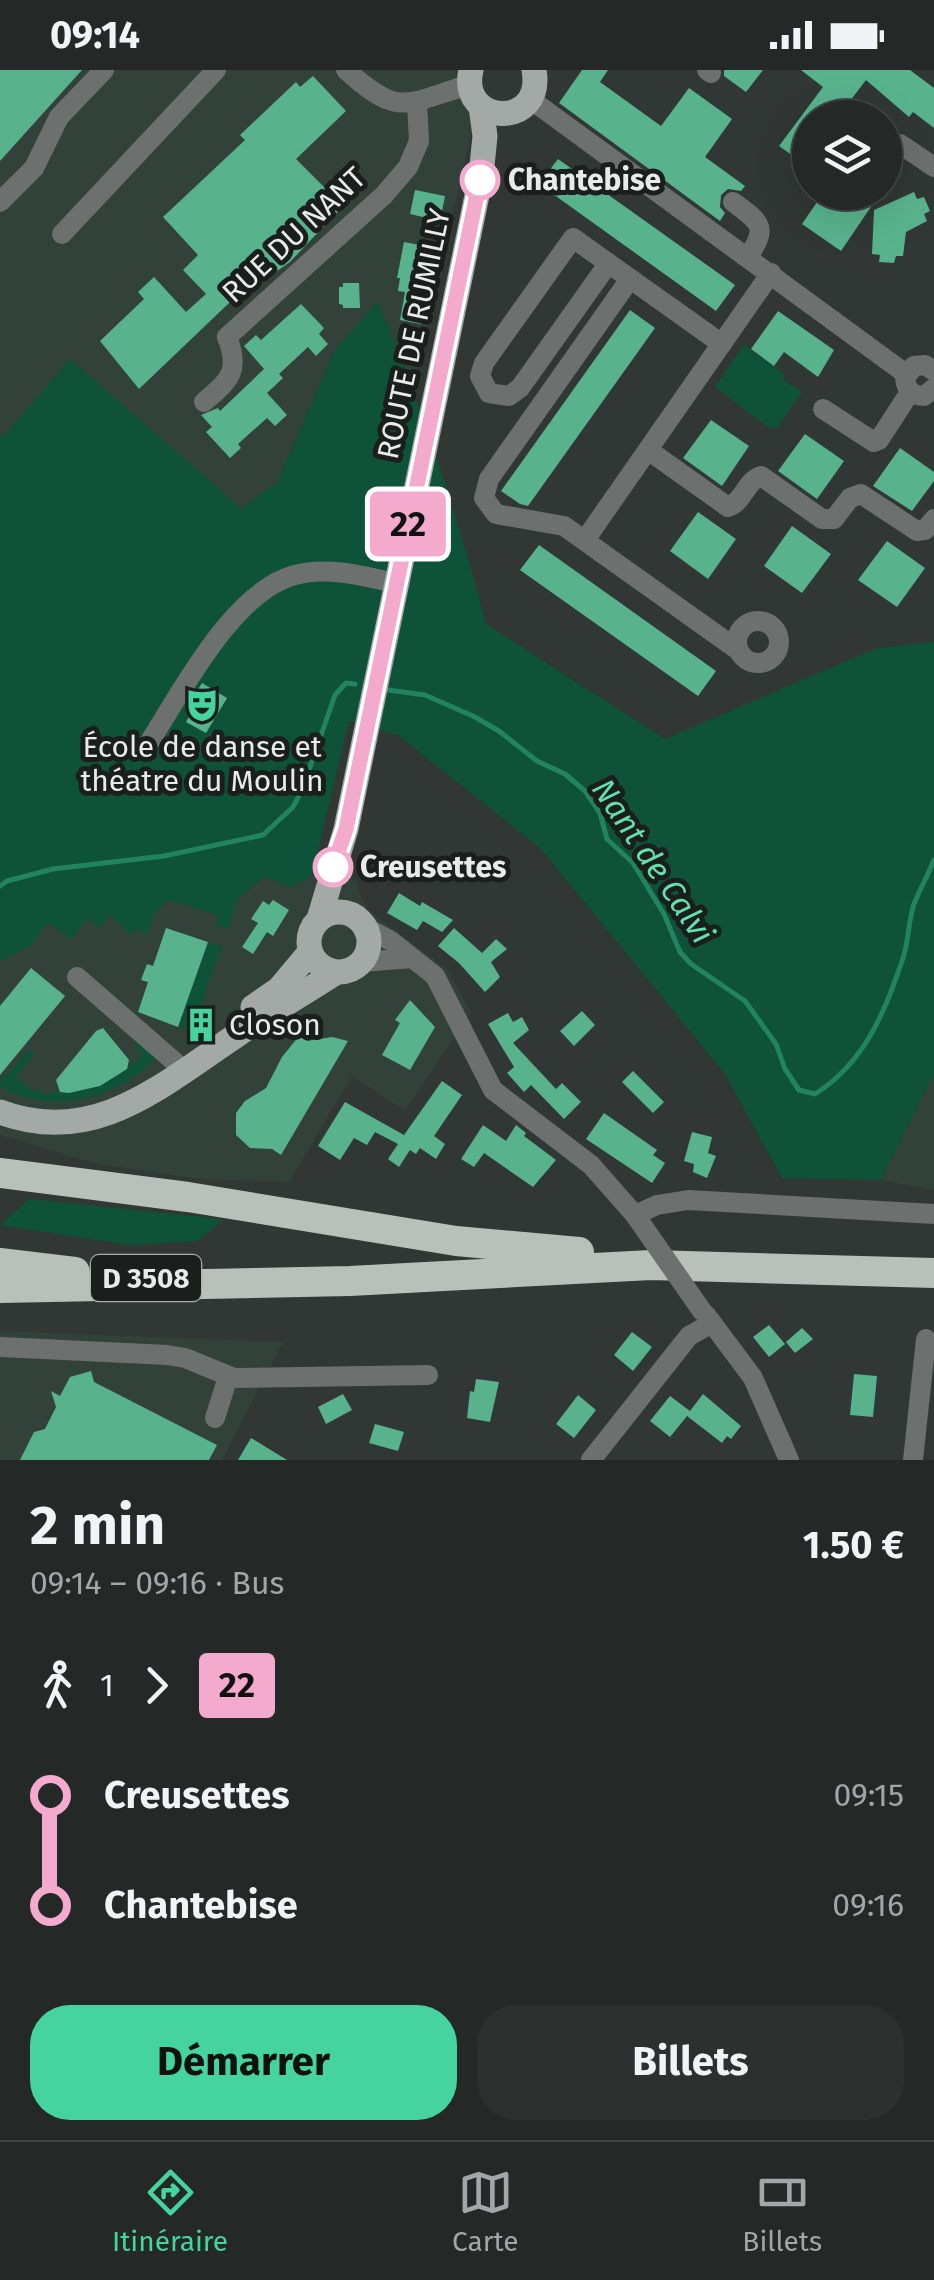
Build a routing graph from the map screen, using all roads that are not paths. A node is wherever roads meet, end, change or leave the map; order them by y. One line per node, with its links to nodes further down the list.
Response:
1 (104, 70): 11 (street)
2 (216, 70): 13 (street)
3 (346, 70): 6 (street)
4 (534, 70): 7 (main road, ROUTE DE RUMILLY)
5 (474, 87): 6 (street); 7 (main road); 10 (main road, ROUTE DE RUMILLY)
6 (417, 103): 21 (street, RUE DU NANT)
7 (520, 106): 10 (main road, ROUTE DE RUMILLY); 14 (street)
8 (902, 145): 9 (street)
9 (934, 167)
10 (481, 176): 26 (main road, ROUTE DE RUMILLY)
11 (0, 202)
12 (733, 202): 14 (street)
13 (62, 234)
14 (748, 257): 16 (street)
15 (608, 264): 15 (street); 17 (street)
16 (771, 273): 18 (street); 20 (street)
17 (630, 280): 18 (street); 25 (street)
18 (722, 344): 23 (street)
19 (933, 378): 20 (street)
20 (908, 383): 22 (street)
21 (204, 402)
22 (823, 410)
23 (648, 450): 24 (street); 25 (street)
24 (934, 519)
25 (578, 536): 27 (street)
26 (395, 584): 28 (street); 29 (main road, ROUTE DE RUMILLY)
27 (738, 650)
28 (145, 749)
29 (346, 829): 30 (main road); 31 (main road)
30 (319, 919): 31 (main road); 32 (main road)
31 (358, 921): 33 (street); 34 (main road)
32 (310, 952): 35 (main road); 37 (main road)
33 (412, 958): 34 (street); 42 (street)
34 (362, 962): 35 (main road)
35 (335, 972): 38 (main road)
36 (77, 977): 37 (street)
37 (176, 1063): 38 (main road)
38 (141, 1096): 39 (main road)
39 (0, 1112)
40 (0, 1174): 44 (highway)
41 (934, 1214): 42 (street)
42 (635, 1215): 48 (street, bridge)
43 (0, 1263): 46 (highway, D 3508)
44 (716, 1266): 45 (highway, D 3508); 46 (highway, D 3508)
45 (934, 1273)
46 (292, 1282): 47 (highway)
47 (0, 1288)
48 (707, 1317): 54 (street); 55 (street)
49 (926, 1339): 56 (street)
50 (0, 1347): 52 (street)
51 (428, 1375): 52 (street)
52 (228, 1377): 53 (street)
53 (215, 1418)
54 (591, 1460)
55 (789, 1460)
56 (913, 1460)

